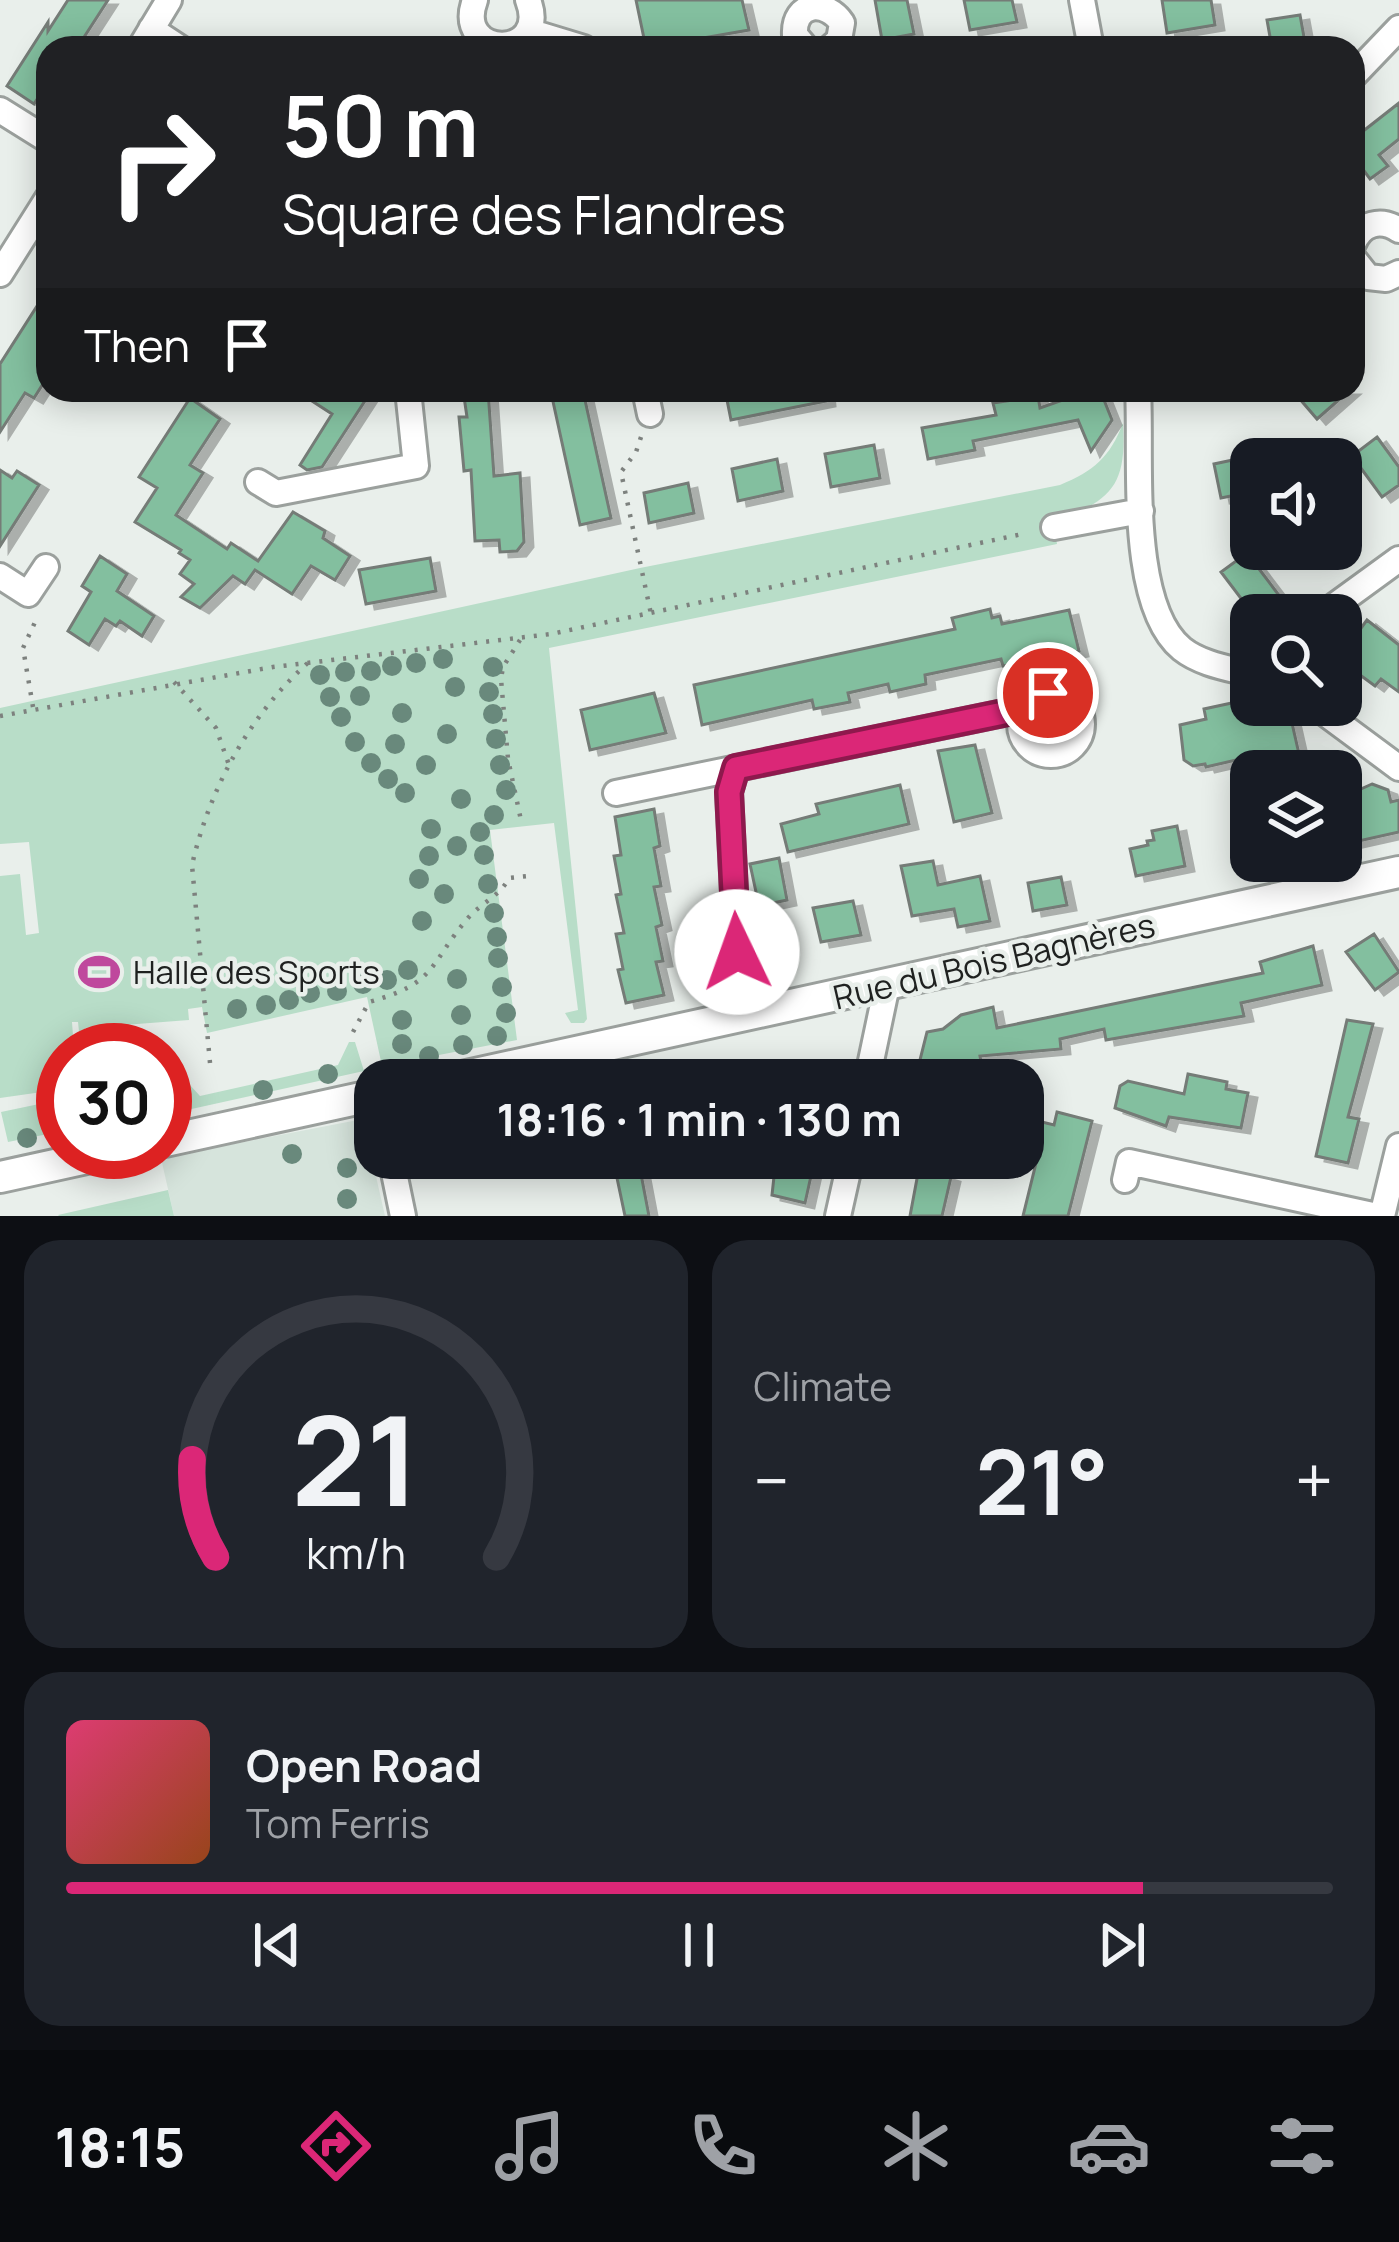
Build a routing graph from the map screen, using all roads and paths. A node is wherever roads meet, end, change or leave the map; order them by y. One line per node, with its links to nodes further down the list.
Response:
1 (169, 0): 7 (street)
2 (476, 0): 8 (street)
3 (528, 0): 6 (street)
4 (1082, 0): 13 (street)
5 (1399, 28): 14 (street)
6 (528, 31): 9 (street); 10 (street)
7 (148, 36)
8 (482, 36)
9 (522, 36)
10 (544, 36)
11 (796, 36): 12 (street)
12 (840, 36)
13 (1089, 36)
14 (1365, 63)
15 (0, 110): 16 (street)
16 (36, 132)
17 (36, 217): 22 (street)
18 (1365, 230): 19 (street)
19 (1399, 230)
20 (1365, 270): 21 (street)
21 (1399, 273)
22 (0, 274)
23 (410, 402): 26 (street)
24 (647, 402): 34 (path)
25 (1138, 402): 27 (street)
26 (258, 482)
27 (1141, 511): 28 (street); 37 (street)
28 (1054, 527): 34 (path)
29 (1399, 559): 33 (street)
30 (46, 566): 32 (street)
31 (0, 576): 32 (street)
32 (28, 594): 39 (path)
33 (1351, 594)
34 (651, 614): 35 (path)
35 (522, 638): 36 (path); 47 (path)
36 (310, 661): 38 (path); 43 (path)
37 (1230, 668)
38 (174, 682): 39 (path); 43 (path)
39 (33, 707): 41 (path)
40 (1023, 709): 44 (street)
41 (0, 716)
42 (1342, 726): 45 (street)
43 (229, 765): 55 (path)
44 (736, 768): 46 (street); 51 (street)
45 (1399, 768)
46 (616, 793)
47 (522, 825)
48 (1399, 872): 50 (street, Rue du Bois Bagnères)
49 (529, 876): 52 (path)
50 (887, 985): 51 (street, Rue du Bois Bagnères); 54 (street)
51 (740, 1017): 53 (street, Rue du Bois Bagnères)
52 (353, 1032)
53 (545, 1059)
54 (871, 1059)
55 (210, 1063)
56 (354, 1100): 57 (street)
57 (192, 1135)
58 (1399, 1146): 66 (street)
59 (36, 1169): 60 (street)
60 (0, 1177)
61 (395, 1179): 64 (street)
62 (846, 1179): 65 (street)
63 (1125, 1180): 66 (street)
64 (403, 1216)
65 (838, 1216)
66 (1380, 1216)

